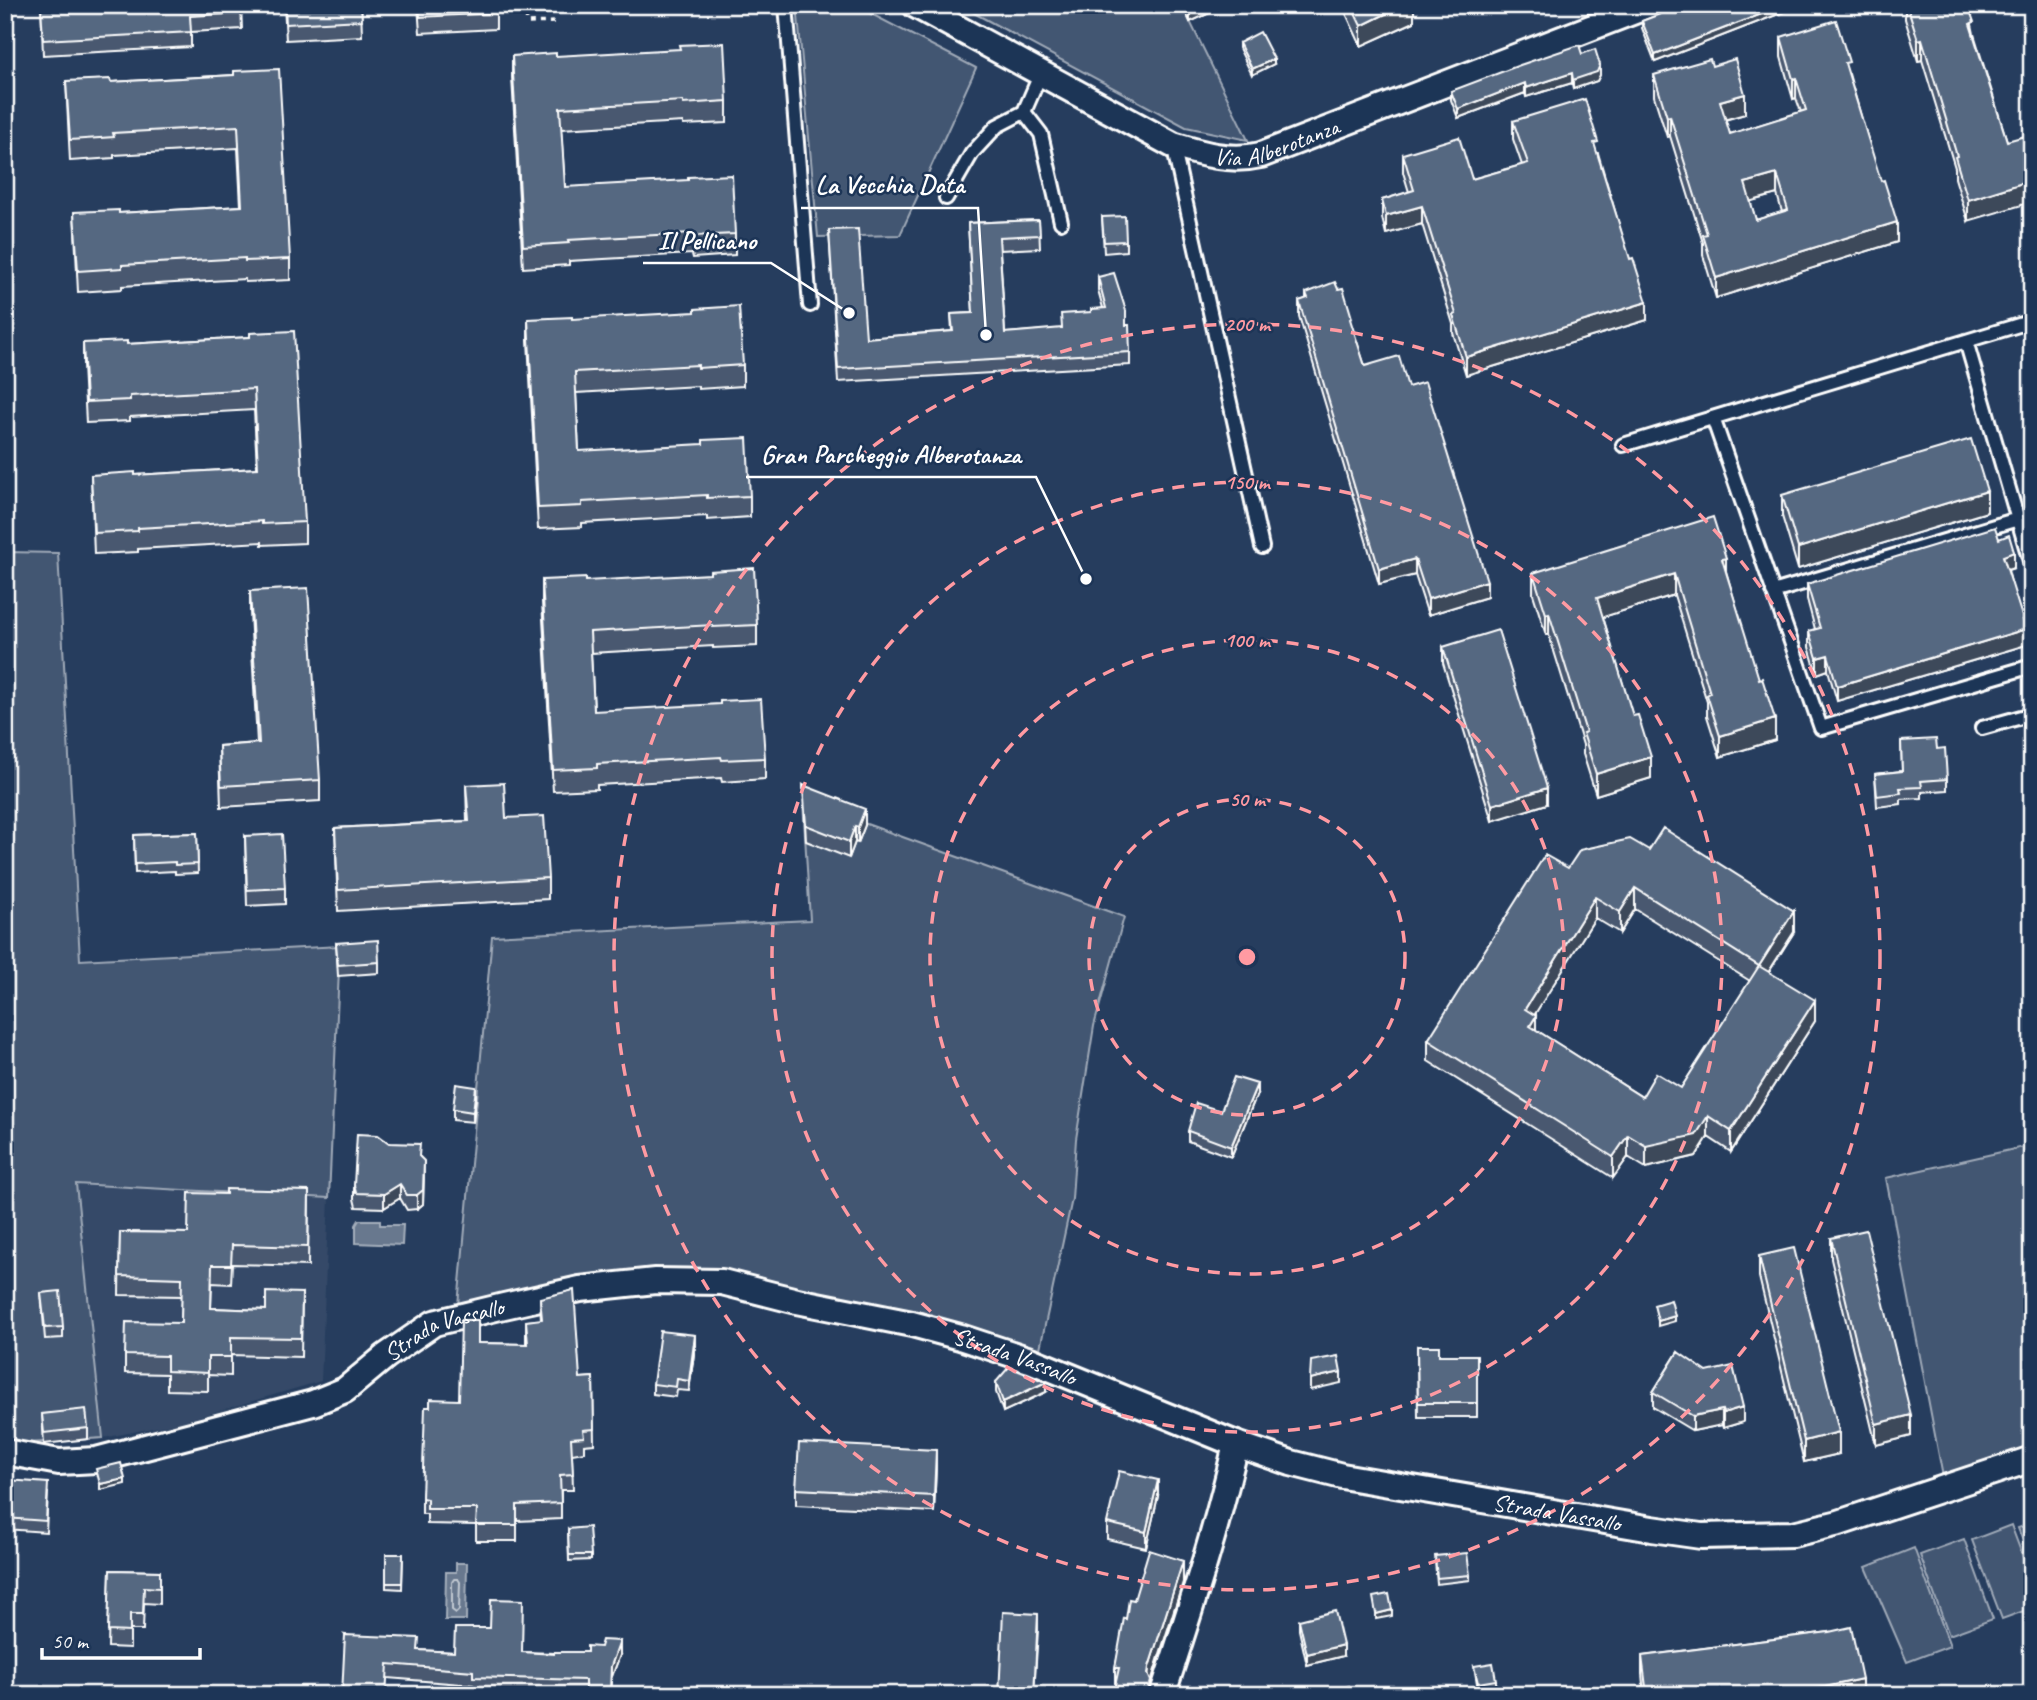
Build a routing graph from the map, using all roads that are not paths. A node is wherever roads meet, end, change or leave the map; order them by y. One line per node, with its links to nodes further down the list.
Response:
1 (786, 5): 9 (lane)
2 (915, 5): 4 (street, Via Alberotanza)
3 (1650, 5): 6 (street, Via Alberotanza)
4 (1041, 73): 5 (lane); 6 (street, Via Alberotanza)
5 (1024, 112): 7 (lane); 8 (lane)
6 (1174, 145): 15 (lane)
7 (946, 198)
8 (1061, 222)
9 (810, 305)
10 (2032, 321): 11 (lane)
11 (1966, 341): 12 (lane); 14 (lane)
12 (1713, 418): 13 (lane); 17 (lane)
13 (1622, 445)
14 (2018, 519): 16 (lane); 17 (lane)
15 (1262, 547)
16 (2032, 568)
17 (1773, 592): 18 (lane)
18 (2032, 666)
19 (2032, 714): 20 (lane)
20 (1982, 729)
21 (1236, 1444): 22 (street, Strada Vassallo); 23 (street, Strada Vassallo); 24 (street)
22 (5, 1452)
23 (2032, 1459)
24 (1163, 1693)

